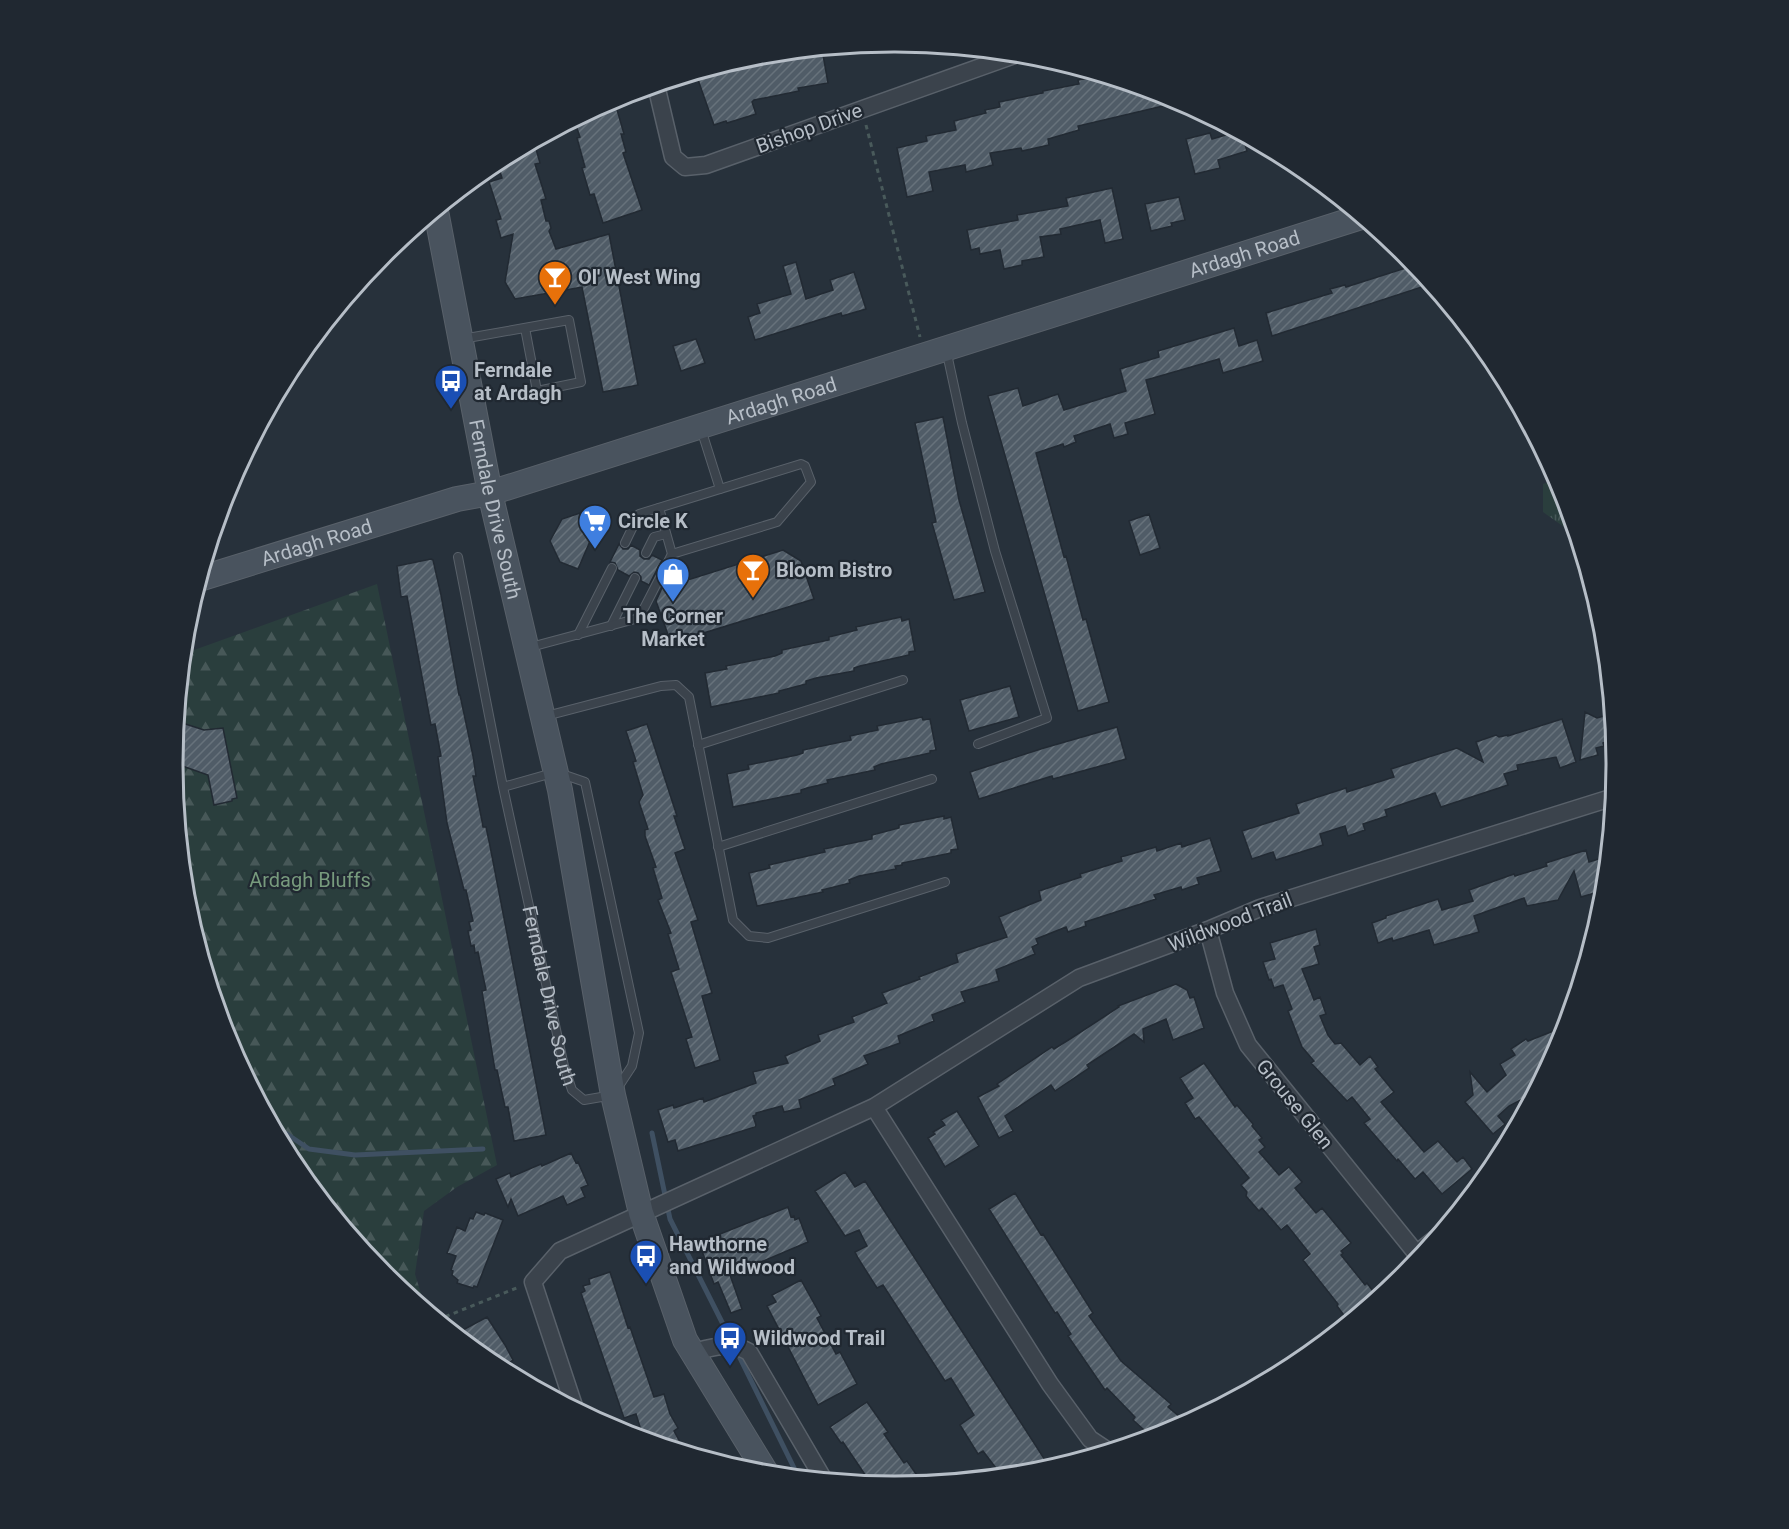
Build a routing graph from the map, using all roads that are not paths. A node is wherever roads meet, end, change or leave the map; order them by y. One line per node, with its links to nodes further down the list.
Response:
1 (998, 61): 2 (street, Bishop Drive)
2 (658, 93)
3 (438, 219): 6 (main road, Ferndale Drive South)
4 (1352, 220): 7 (main road, Ardagh Road)
5 (525, 328): 5 (lane); 6 (lane)
6 (461, 339): 10 (main road, Ferndale Drive South)
7 (936, 352): 8 (main road, Ardagh Road); 25 (lane)
8 (700, 426): 9 (lane); 10 (main road, Ardagh Road)
9 (720, 489): 11 (lane); 15 (lane)
10 (490, 493): 18 (main road, Ardagh Road); 22 (main road, Ferndale Drive South)
11 (659, 508): 12 (lane); 13 (lane)
12 (666, 534): 14 (lane); 15 (lane)
13 (625, 543)
14 (646, 553)
15 (672, 554): 20 (lane)
16 (458, 557): 29 (lane, Ferndale Drive South)
17 (612, 568): 21 (lane)
18 (208, 577)
19 (634, 578): 20 (lane)
20 (611, 626): 21 (lane)
21 (578, 635): 22 (lane)
22 (527, 648): 24 (main road, Ferndale Drive South)
23 (903, 681): 26 (lane)
24 (543, 716): 26 (lane); 27 (main road, Ferndale Drive South)
25 (978, 744)
26 (699, 745): 31 (lane)
27 (556, 772): 29 (lane); 34 (main road, Ferndale Drive South); 34 (lane)
28 (932, 778): 31 (lane)
29 (503, 787): 34 (lane, Ferndale Drive South)
30 (1605, 800): 33 (street, Wildwood Trail)
31 (718, 847): 32 (lane)
32 (945, 882)
33 (1208, 930): 35 (street, Wildwood Trail); 37 (street, Grouse Glen)
34 (613, 1095): 36 (main road, Ferndale Drive South)
35 (874, 1107): 36 (street, Wildwood Trail); 40 (street)
36 (641, 1213): 38 (main road, Ferndale Drive South); 39 (street, Wildwood Trail)
37 (1414, 1251)
38 (692, 1352): 41 (main road, Ferndale Drive South); 42 (street)
39 (570, 1398)
40 (1100, 1446)
41 (760, 1464)
42 (819, 1472)

